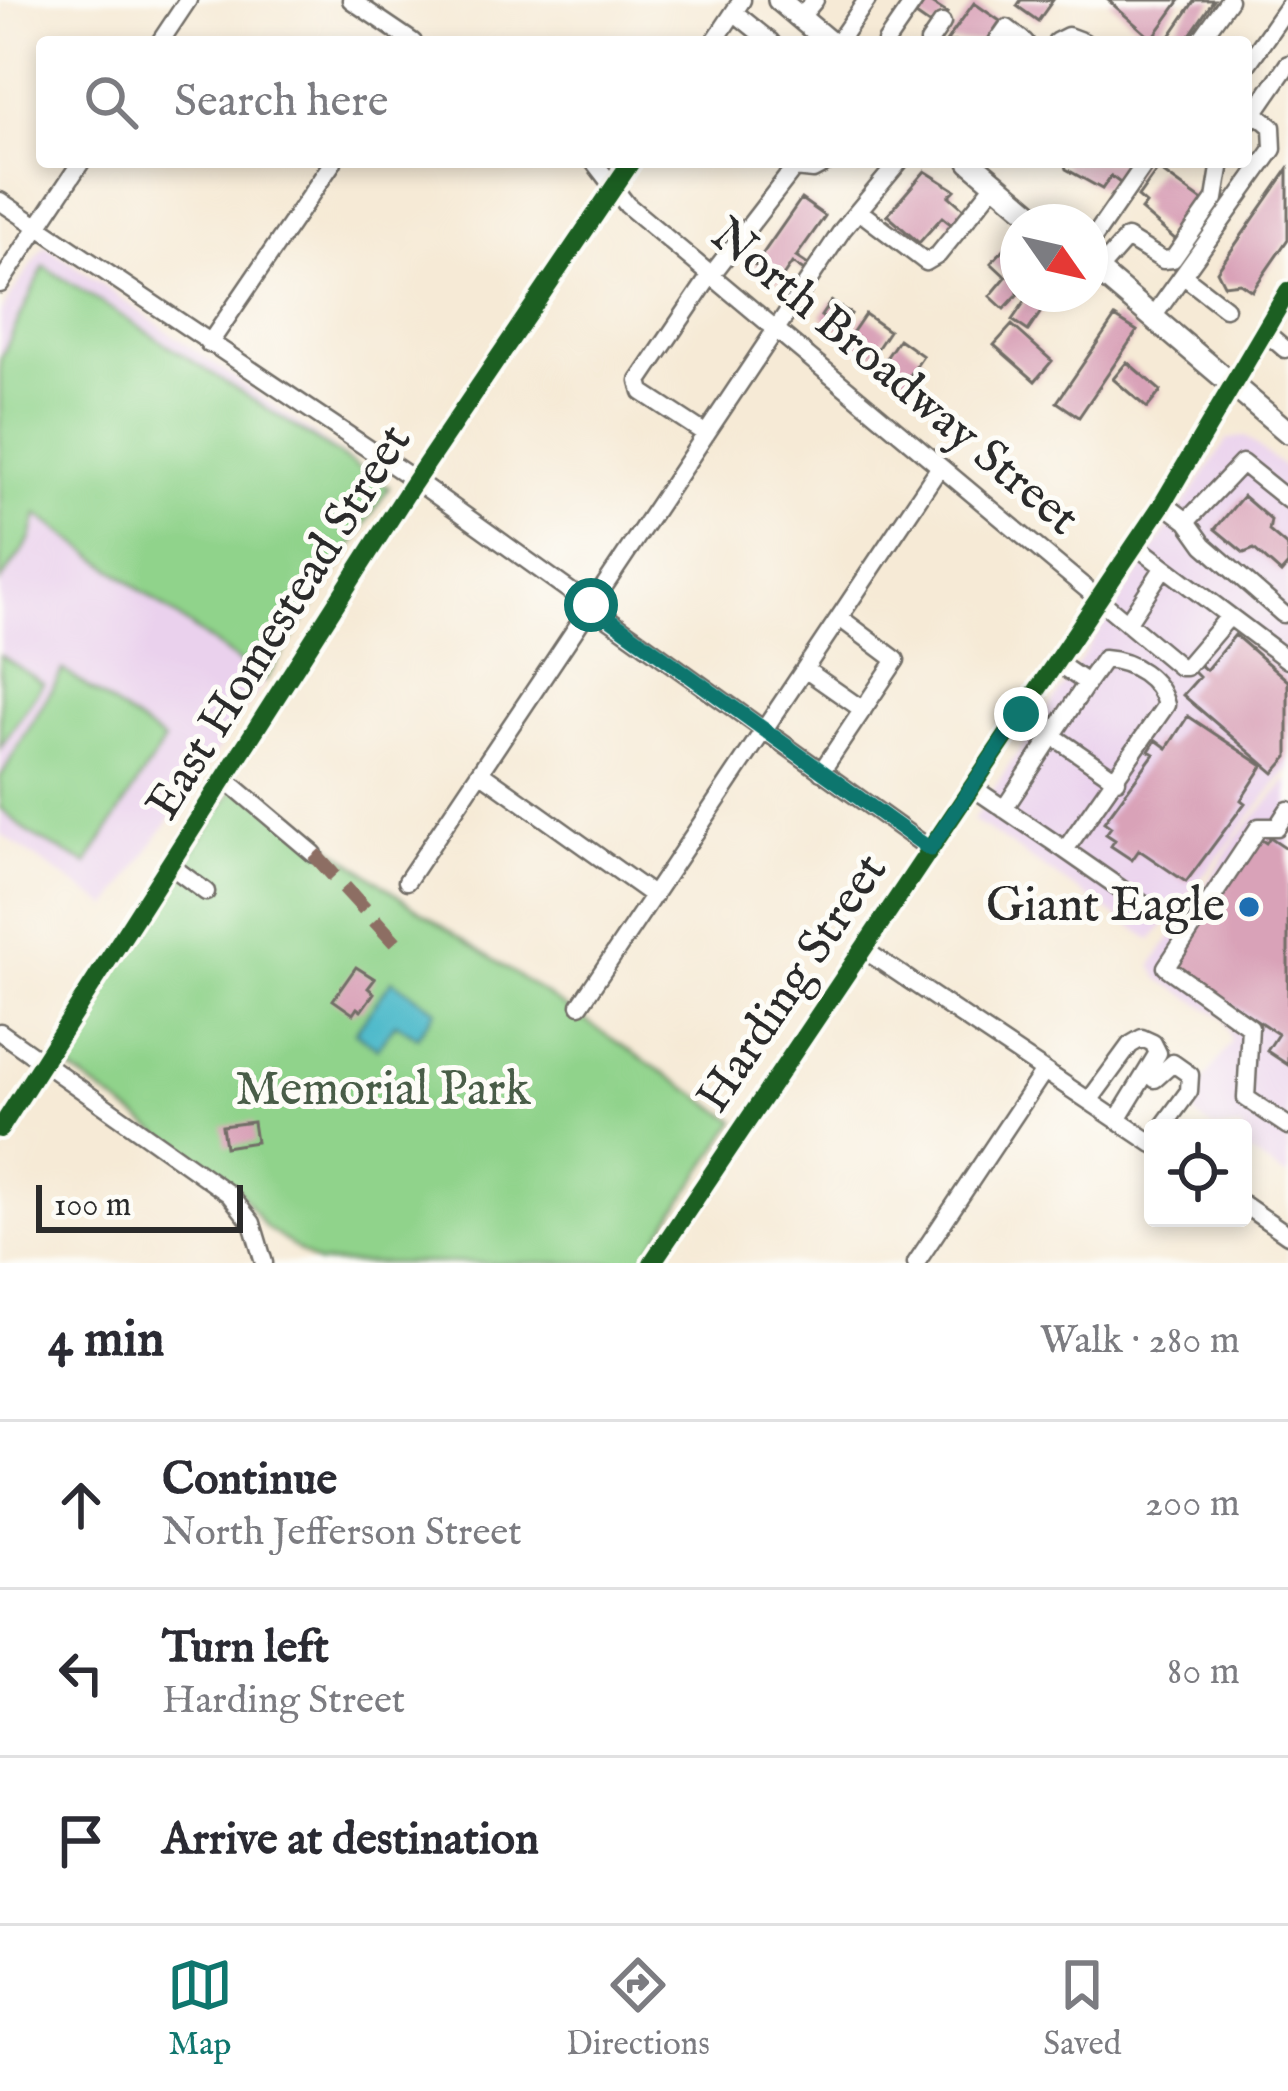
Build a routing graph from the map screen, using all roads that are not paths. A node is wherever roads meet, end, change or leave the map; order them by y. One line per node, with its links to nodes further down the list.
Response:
1 (188, 0): 12 (street)
2 (351, 0): 13 (street)
3 (778, 0): 10 (main road)
4 (815, 0): 10 (street)
5 (867, 0): 17 (street)
6 (915, 0): 18 (street)
7 (1229, 0): 20 (street)
8 (738, 6): 14 (street); 15 (street)
9 (1288, 6): 21 (street)
10 (800, 18): 16 (main road)
11 (942, 23): 19 (street)
12 (164, 36)
13 (404, 36)
14 (718, 36)
15 (766, 36)
16 (822, 36)
17 (842, 36)
18 (890, 36)
19 (932, 36)
20 (1203, 36)
21 (1252, 57)
22 (1288, 64): 23 (street)
23 (1252, 110)
24 (1252, 117): 43 (street)
25 (77, 168): 40 (street)
26 (329, 168): 51 (street)
27 (599, 168): 35 (street, North Broadway Street)
28 (627, 168): 35 (street, East Homestead Street)
29 (790, 168): 42 (street)
30 (894, 168): 38 (street)
31 (977, 168): 34 (main road)
32 (1142, 168): 39 (street)
33 (1220, 168): 41 (street)
34 (996, 183): 37 (main road); 38 (street)
35 (613, 187): 42 (street, North Broadway Street); 57 (street, East Homestead Street)
36 (0, 201): 40 (street)
37 (1020, 204)
38 (859, 211): 49 (street)
39 (1108, 217)
40 (38, 227): 45 (street); 51 (street)
41 (1108, 255)
42 (712, 276): 49 (street, North Broadway Street); 55 (street)
43 (1185, 277): 47 (street); 48 (street)
44 (1108, 279): 48 (main road)
45 (0, 284)
46 (1288, 290): 50 (street, Harding Street)
47 (1225, 308)
48 (1153, 317): 53 (main road)
49 (776, 330): 55 (street); 56 (street, North Broadway Street)
50 (1264, 331): 52 (street); 53 (street, Harding Street)
51 (209, 344): 57 (street)
52 (1287, 348)
53 (1234, 387): 54 (main road); 59 (street, Harding Street)
54 (1288, 432)
55 (706, 434): 64 (street)
56 (939, 468): 63 (street, North Broadway Street); 66 (street)
57 (415, 480): 64 (street); 80 (street, East Homestead Street)
58 (1288, 500): 60 (street)
59 (1162, 503): 60 (street); 61 (street, Harding Street)
60 (1187, 521): 65 (street)
61 (1135, 545): 62 (street); 63 (street, Harding Street)
62 (1164, 567): 67 (street); 68 (street)
63 (1098, 600): 68 (street, North Broadway Street); 71 (street, Harding Street)
64 (591, 605): 76 (street); 78 (street)
65 (1286, 611): 69 (street)
66 (840, 618): 72 (street); 74 (street)
67 (1227, 619): 68 (street, North Broadway Street); 69 (street)
68 (1127, 623)
69 (1262, 638): 70 (street)
70 (1288, 660)
71 (1056, 662): 73 (street); 75 (street, Harding Street)
72 (806, 670): 74 (street); 76 (street)
73 (1087, 683): 77 (street); 81 (street)
74 (862, 710): 79 (street)
75 (1021, 714): 77 (street); 82 (street, Harding Street)
76 (764, 731): 79 (street); 92 (street)
77 (1052, 736): 81 (street); 83 (street)
78 (480, 772): 90 (street); 92 (street)
79 (821, 772): 86 (street)
80 (224, 778): 88 (street); 89 (street, East Homestead Street)
81 (1117, 780): 87 (street)
82 (972, 787): 83 (street); 86 (street, Harding Street)
83 (1004, 808): 87 (street)
84 (1288, 810): 85 (street)
85 (1282, 830): 102 (street)
86 (930, 849): 94 (street, Harding Street)
87 (1065, 850): 93 (street)
88 (314, 854)
89 (171, 866): 91 (street); 97 (street, East Homestead Street)
90 (406, 881)
91 (206, 892)
92 (653, 896): 95 (street)
93 (1150, 909)
94 (863, 949): 98 (street); 108 (street, Harding Street)
95 (580, 1004)
96 (0, 1032): 97 (street)
97 (44, 1062): 103 (street, East Homestead Street); 107 (street)
98 (1044, 1071): 99 (street); 109 (street)
99 (1089, 1101): 101 (street); 101 (street)
100 (1169, 1119): 101 (street)
101 (1120, 1122): 104 (street)
102 (1288, 1126)
103 (0, 1130)
104 (1144, 1134)
105 (1252, 1210): 106 (street)
106 (1288, 1234)
107 (264, 1263)
108 (652, 1263)
109 (916, 1263)

